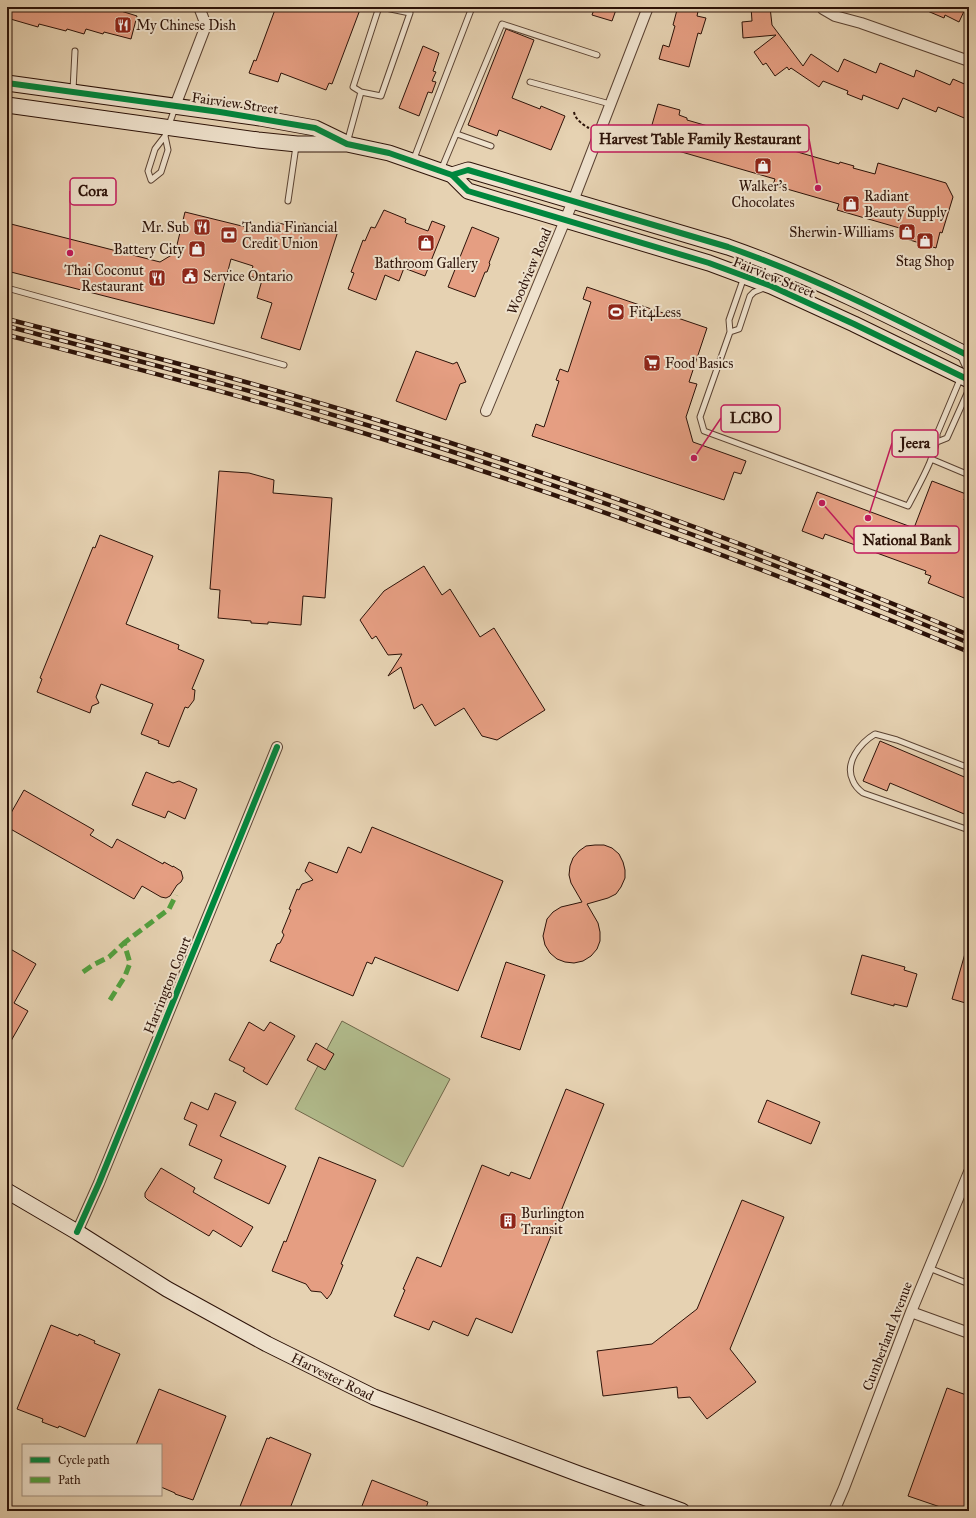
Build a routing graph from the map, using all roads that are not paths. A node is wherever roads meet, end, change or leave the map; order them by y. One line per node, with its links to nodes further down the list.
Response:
1 (199, 7): 15 (street)
2 (380, 7): 11 (lane); 11 (lane)
3 (648, 7): 13 (street, Woodview Road)
4 (823, 7): 8 (street)
5 (471, 10): 21 (lane)
6 (75, 52): 12 (lane)
7 (597, 55): 17 (lane)
8 (969, 61)
9 (530, 82): 13 (lane)
10 (7, 84): 12 (main road, Fairview Street)
11 (361, 92): 19 (lane)
12 (72, 93): 15 (main road, Fairview Street)
13 (610, 104): 24 (street, Woodview Road)
14 (7, 105): 16 (main road, Fairview Street)
15 (175, 106): 16 (lane); 19 (main road, Fairview Street)
16 (166, 132): 16 (lane); 18 (main road, Fairview Street)
17 (457, 134): 20 (lane); 22 (lane)
18 (297, 144): 19 (main road, Fairview Street); 23 (lane)
19 (347, 144): 21 (main road, Fairview Street)
20 (491, 146)
21 (413, 162): 22 (main road, Fairview Street)
22 (446, 173): 24 (main road, Fairview Street); 25 (main road, Fairview Street)
23 (288, 201)
24 (573, 201): 25 (street, Woodview Road); 26 (main road, Fairview Street)
25 (565, 221): 27 (main road, Fairview Street); 34 (street, Woodview Road)
26 (785, 269): 27 (lane); 31 (main road, Fairview Street)
27 (744, 277): 28 (main road, Fairview Street); 30 (lane)
28 (770, 286): 30 (lane); 33 (main road, Fairview Street)
29 (7, 288): 32 (lane)
30 (730, 332): 36 (lane)
31 (963, 353): 33 (lane)
32 (284, 365)
33 (967, 380): 35 (lane); 35 (lane)
34 (486, 411)
35 (937, 442): 36 (lane)
36 (931, 459): 37 (lane)
37 (969, 475)
38 (277, 747): 43 (street, Harrington Court)
39 (969, 768): 40 (lane)
40 (969, 830)
41 (969, 1172): 44 (street, Cumberland Avenue)
42 (7, 1190): 43 (main road, Harvester Road)
43 (77, 1232): 48 (main road, Harvester Road)
44 (929, 1268): 45 (lane); 46 (street, Cumberland Avenue)
45 (969, 1284)
46 (911, 1312): 47 (street); 49 (street, Cumberland Avenue)
47 (969, 1333)
48 (682, 1511)
49 (834, 1511)

